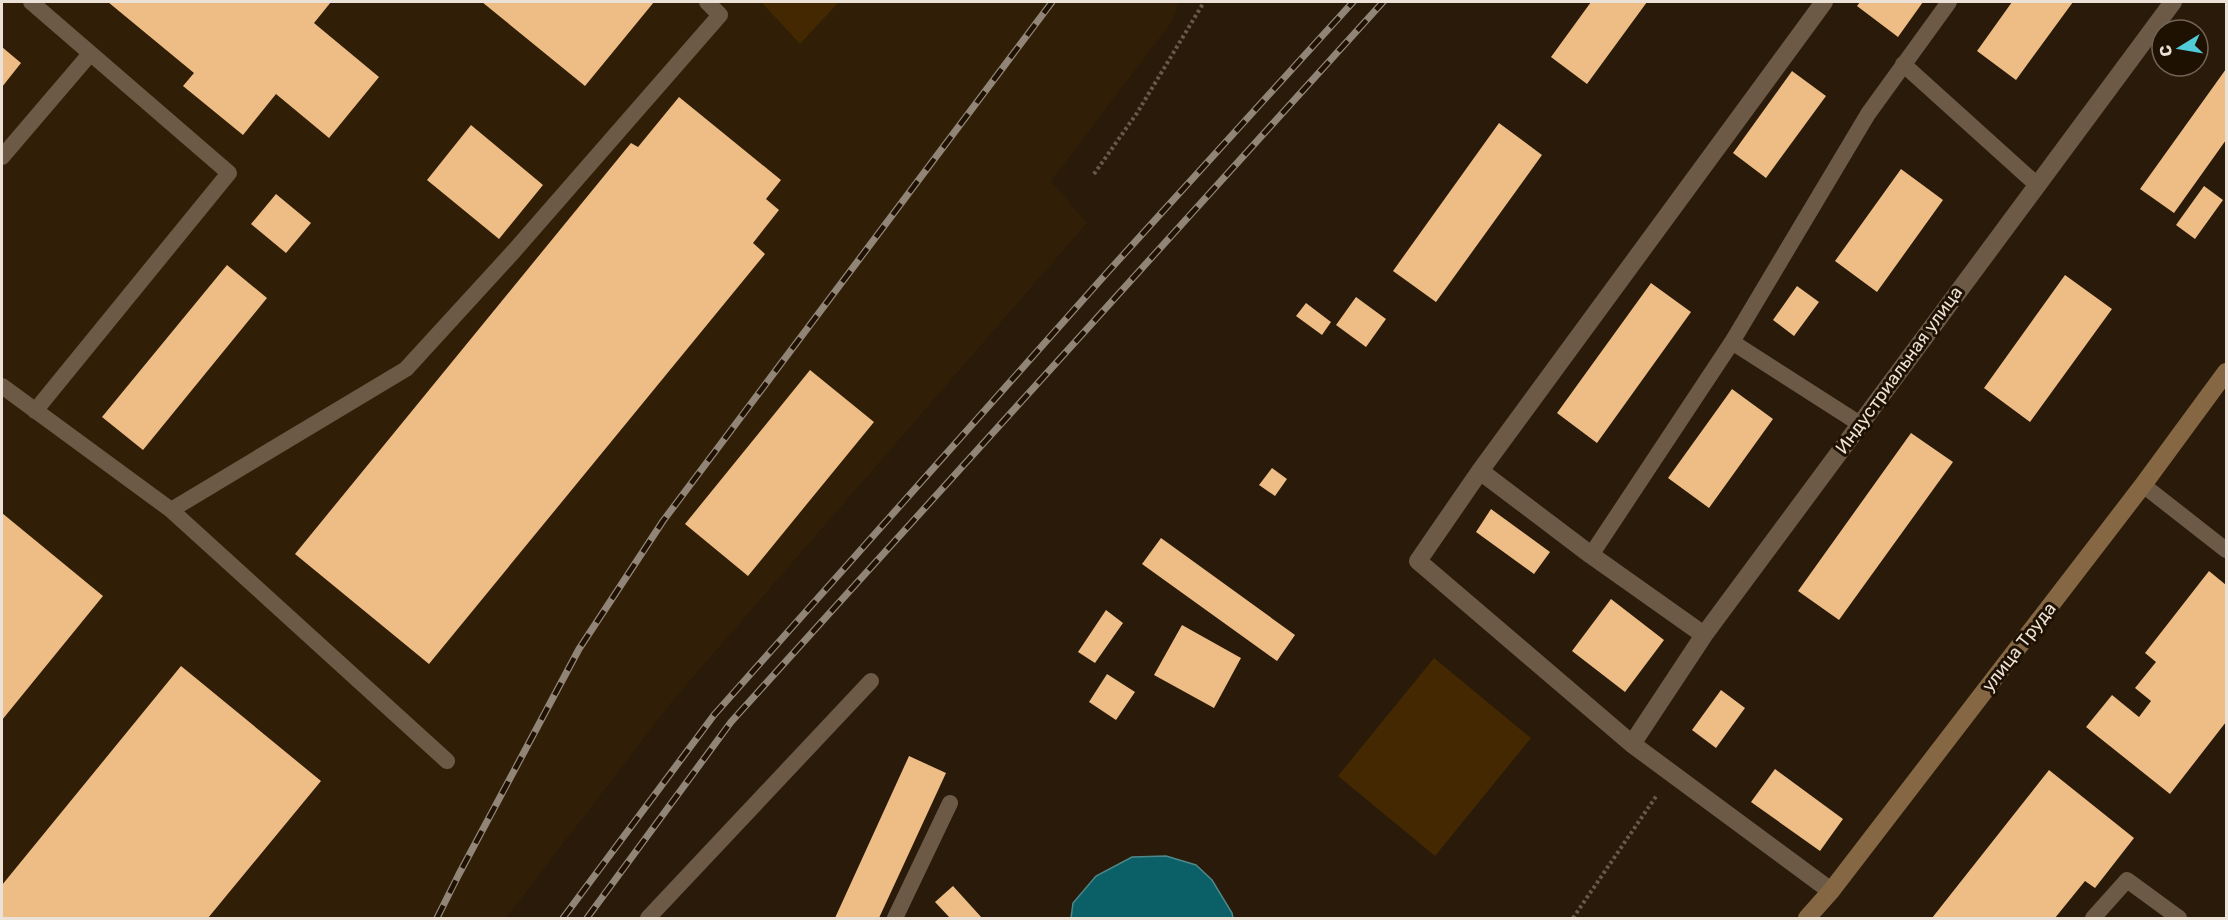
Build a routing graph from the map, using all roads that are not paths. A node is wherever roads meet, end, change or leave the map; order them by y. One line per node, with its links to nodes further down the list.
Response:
1 (31, 2): 6 (lane)
2 (707, 2): 17 (lane)
3 (1824, 2): 15 (street)
4 (1949, 2): 7 (lane)
5 (2173, 2): 9 (street, Индустриальная улица)
6 (90, 54): 8 (lane); 13 (lane)
7 (1903, 64): 9 (lane); 10 (lane)
8 (2, 157)
9 (2036, 184): 14 (street, Индустриальная улица)
10 (1732, 342): 14 (lane); 19 (lane)
11 (2226, 372): 16 (street, улица Труда)
12 (2, 386): 13 (lane)
13 (35, 411): 17 (lane)
14 (1860, 424): 20 (street, Индустриальная улица)
15 (1480, 471): 19 (street); 22 (street)
16 (2144, 485): 18 (lane); 25 (street, улица Труда)
17 (171, 510): 23 (lane)
18 (2226, 550)
19 (1591, 555): 20 (street)
20 (1704, 635): 22 (street, Индустриальная улица)
21 (871, 681): 26 (lane)
22 (1632, 744): 25 (street)
23 (447, 761)
24 (950, 803): 27 (lane)
25 (1831, 891): 28 (street, улица Труда)
26 (648, 918)
27 (895, 918)
28 (1807, 918)
29 (2093, 918): 30 (lane)
30 (2179, 918)

